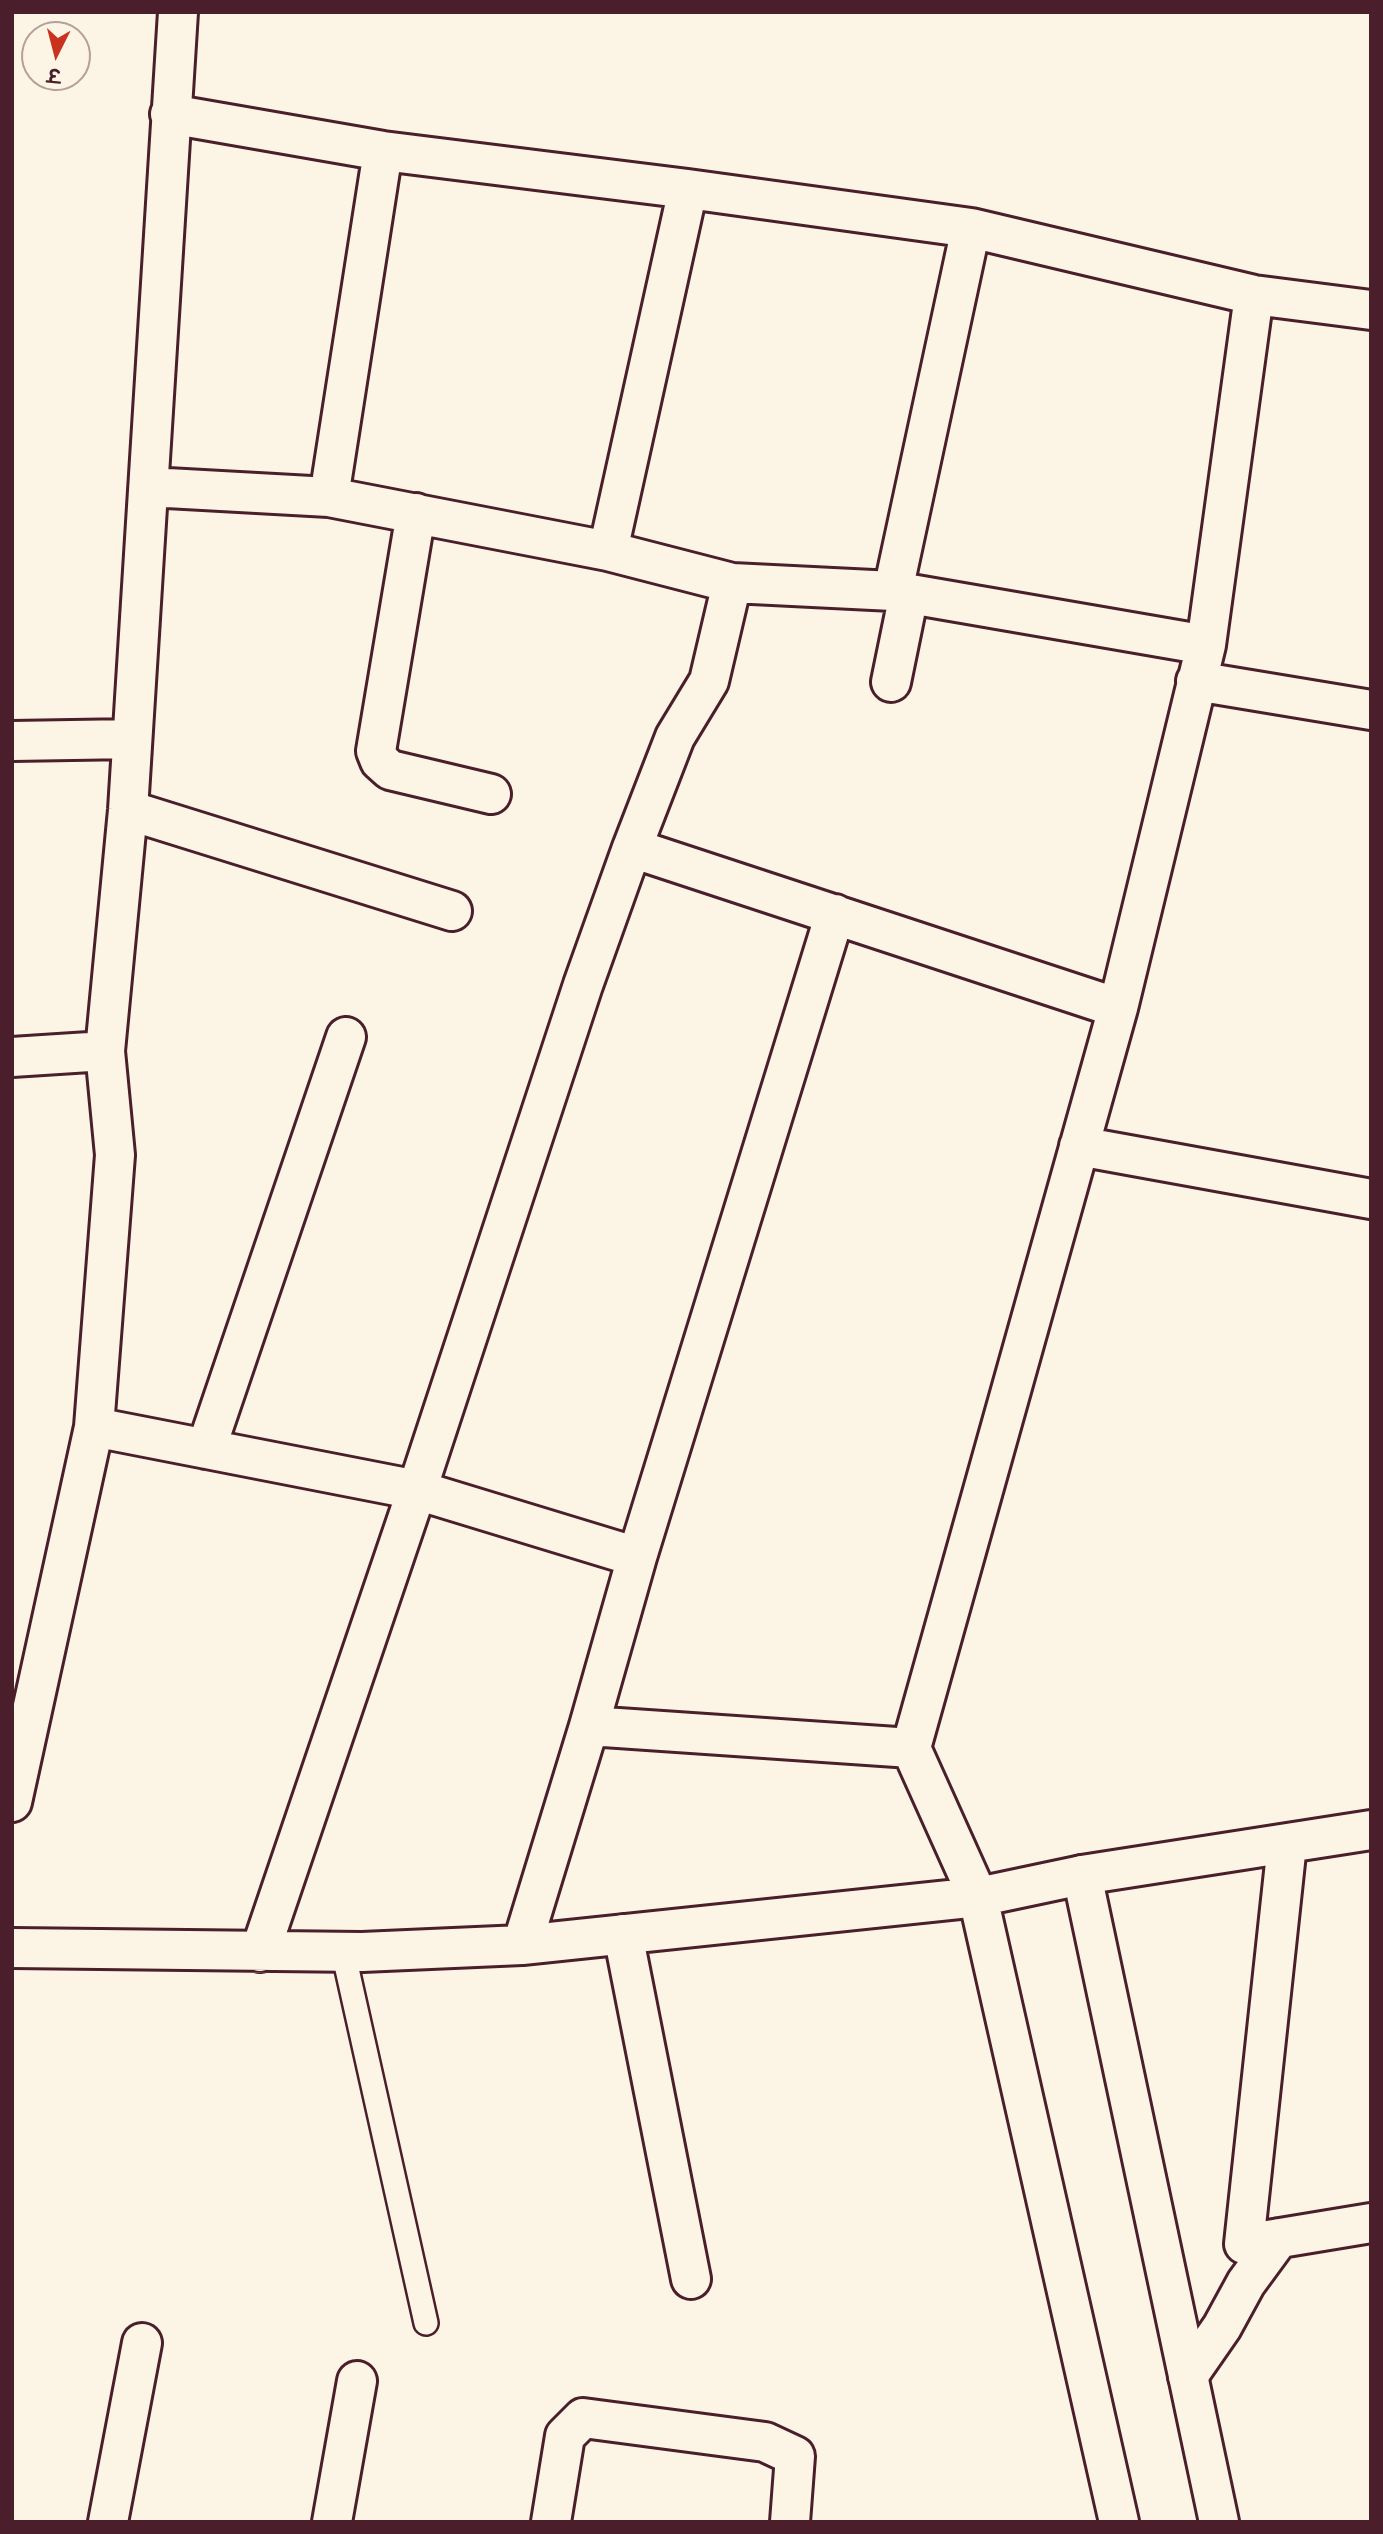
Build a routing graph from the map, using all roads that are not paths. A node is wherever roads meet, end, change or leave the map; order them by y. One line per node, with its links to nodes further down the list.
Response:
1 (178, 12): 2 (street)
2 (170, 114): 3 (street); 8 (street)
3 (383, 152): 4 (street); 9 (street)
4 (688, 189): 5 (street); 11 (street)
5 (971, 228): 6 (street); 13 (street)
6 (1254, 295): 7 (street); 14 (street)
7 (1371, 310)
8 (149, 487): 9 (street); 17 (street)
9 (329, 497): 10 (street)
10 (416, 513): 11 (street); 19 (street)
11 (608, 551): 12 (street)
12 (732, 583): 13 (street); 21 (street)
13 (901, 592): 14 (street); 15 (street)
14 (1201, 663): 16 (street); 24 (street)
15 (891, 682)
16 (1371, 710)
17 (132, 739): 18 (street); 20 (street)
18 (12, 741)
19 (491, 794)
20 (128, 810): 22 (street); 26 (street)
21 (632, 848): 23 (street); 32 (street)
22 (452, 911)
23 (835, 914): 24 (street); 33 (street)
24 (1118, 1007): 28 (street)
25 (346, 1037): 31 (street)
26 (105, 1051): 27 (street); 30 (street)
27 (12, 1057)
28 (1079, 1146): 29 (street); 35 (street)
29 (1371, 1199)
30 (94, 1427): 31 (street); 36 (street)
31 (206, 1449): 32 (street)
32 (417, 1490): 33 (street); 45 (street)
33 (637, 1557): 34 (street)
34 (589, 1726): 35 (street); 42 (street)
35 (911, 1748): 40 (street)
36 (12, 1802)
37 (1371, 1830): 38 (street)
38 (1287, 1844): 39 (street); 47 (street)
39 (1082, 1875): 40 (street); 51 (street)
40 (978, 1897): 41 (street); 57 (street)
41 (623, 1934): 42 (street); 48 (street)
42 (522, 1945): 44 (street)
43 (12, 1948): 45 (street)
44 (343, 1951): 45 (street); 49 (lane)
45 (260, 1952)
46 (1371, 2222): 47 (street)
47 (1279, 2238): 51 (street)
48 (691, 2279)
49 (426, 2323)
50 (142, 2343): 53 (street)
51 (1188, 2376): 58 (street)
52 (357, 2381): 54 (street)
53 (108, 2522)
54 (332, 2522)
55 (551, 2522): 56 (street)
56 (790, 2522)
57 (1119, 2522)
58 (1219, 2522)

